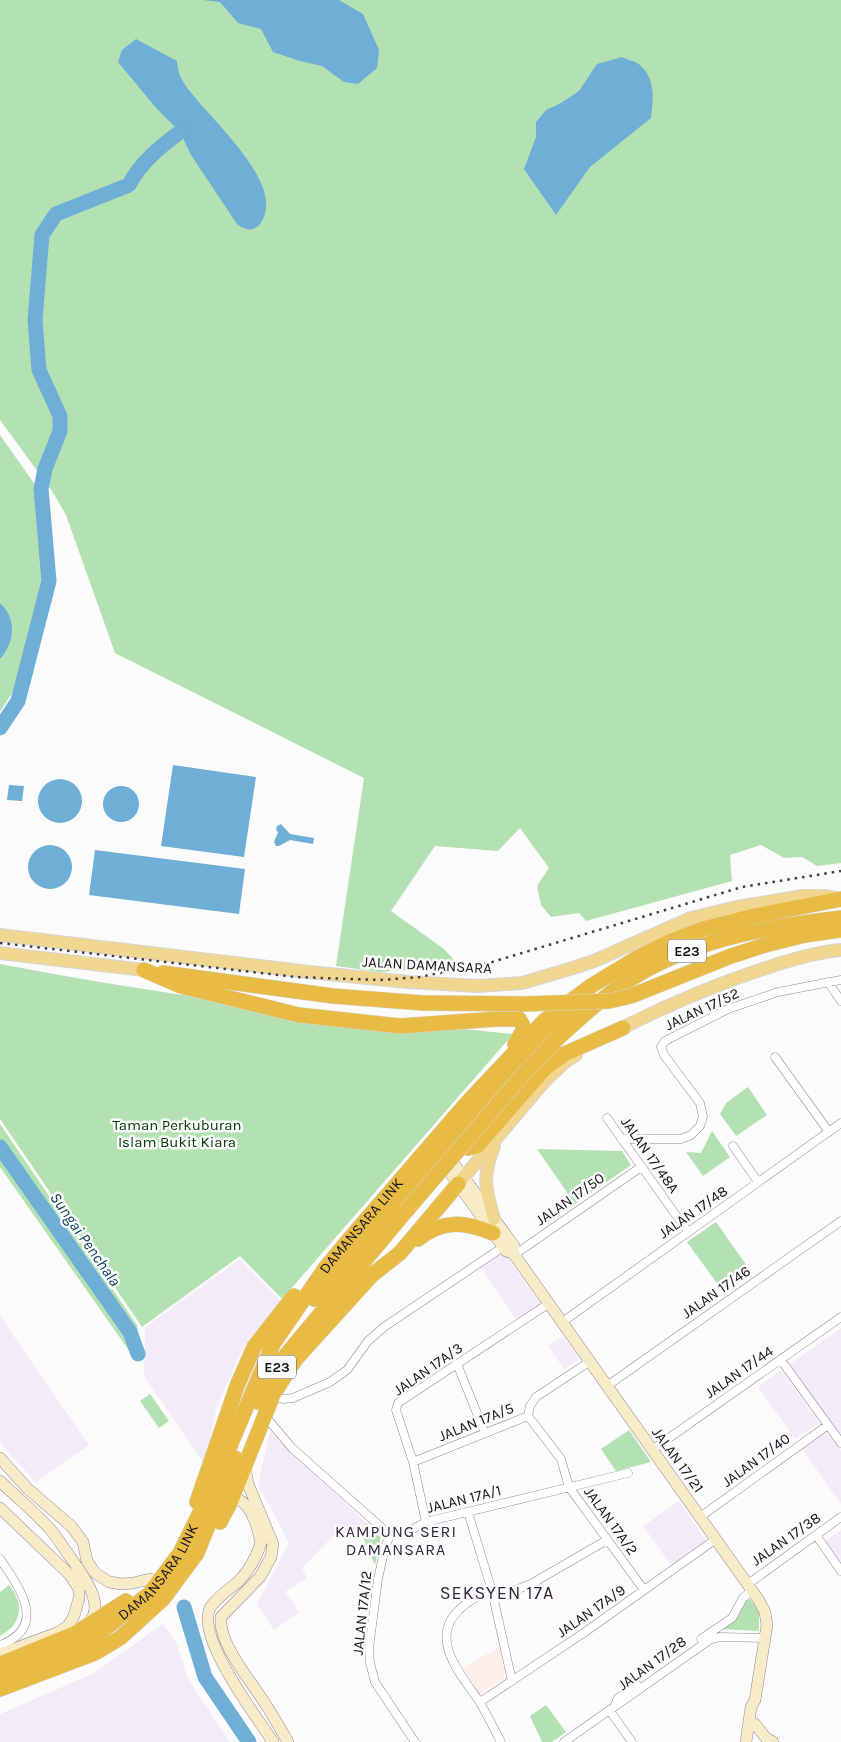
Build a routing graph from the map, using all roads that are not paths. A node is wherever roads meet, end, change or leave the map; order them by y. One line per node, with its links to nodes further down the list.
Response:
1 (840, 899): 4 (main road, JALAN DAMANSARA); 7 (highway, DAMANSARA LINK / E23)
2 (841, 918): 66 (highway, DAMANSARA LINK / E23, bridge)
3 (841, 930): 8 (highway, bridge)
4 (0, 935)
5 (841, 950): 12 (main road)
6 (0, 953): 8 (main road)
7 (636, 958): 14 (highway, DAMANSARA LINK / E23); 17 (highway)
8 (144, 970): 14 (highway)
9 (841, 980): 10 (street, JALAN 17/52)
10 (828, 982): 11 (street); 20 (street, JALAN 17/52)
11 (841, 1001)
12 (623, 1028): 17 (highway); 19 (main road)
13 (775, 1057): 18 (street)
14 (504, 1062): 32 (highway, DAMANSARA LINK / E23)
15 (607, 1118): 20 (street, JALAN 17/48A)
16 (841, 1123): 18 (street, JALAN 17/48)
17 (463, 1126): 22 (highway)
18 (829, 1132): 25 (street, JALAN 17/48)
19 (498, 1136): 24 (main road); 28 (main road)
20 (621, 1139): 23 (street, JALAN 17/48A)
21 (732, 1146): 25 (street)
22 (441, 1153): 24 (main road, JALAN 17/21); 26 (highway)
23 (641, 1167): 29 (street, JALAN 17/48A); 30 (street, JALAN 17/50)
24 (461, 1180): 28 (main road, JALAN 17/21); 31 (highway)
25 (758, 1182): 29 (street, JALAN 17/48)
26 (411, 1188): 33 (highway); 37 (highway)
27 (841, 1221): 41 (street, JALAN 17/46)
28 (494, 1226): 30 (main road, JALAN 17/21); 31 (highway)
29 (688, 1232): 36 (street, JALAN 17/48)
30 (510, 1252): 34 (main road, JALAN 17/21); 42 (street)
31 (400, 1253): 33 (highway)
32 (326, 1266): 37 (highway, DAMANSARA LINK / E23); 70 (highway)
33 (372, 1275): 42 (highway)
34 (548, 1304): 36 (main road, JALAN 17/21); 40 (street, JALAN 17A/3)
35 (841, 1317): 38 (street, JALAN 17/44)
36 (561, 1323): 39 (main road, JALAN 17/21)
37 (266, 1359): 79 (highway, DAMANSARA LINK / E23)
38 (781, 1360): 45 (street); 48 (street, JALAN 17/44)
39 (589, 1362): 41 (main road, JALAN 17/21); 44 (street, JALAN 17A/5)
40 (457, 1364): 46 (street); 50 (street, JALAN 17A/3)
41 (607, 1386): 48 (main road, JALAN 17/21)
42 (273, 1395): 43 (highway)
43 (264, 1415): 51 (highway); 62 (street)
44 (528, 1416): 46 (street, JALAN 17A/5); 54 (street, JALAN 17A/2)
45 (828, 1425): 47 (street); 58 (street, JALAN 17/40)
46 (485, 1433): 50 (street, JALAN 17A/5)
47 (841, 1444)
48 (652, 1450): 58 (main road, JALAN 17/21)
49 (0, 1458): 68 (main road)
50 (413, 1462): 60 (street, JALAN 17A/3)
51 (245, 1468): 55 (highway); 89 (main road)
52 (628, 1472): 54 (street, JALAN 17A/1)
53 (0, 1481): 61 (main road)
54 (569, 1487): 57 (street, JALAN 17A/1); 65 (street, JALAN 17A/2)
55 (230, 1503): 66 (highway); 88 (main road)
56 (0, 1508): 77 (main road)
57 (468, 1512): 60 (street, JALAN 17A/1); 73 (street)
58 (700, 1517): 64 (main road, JALAN 17/21)
59 (841, 1517): 63 (street, JALAN 17/38)
60 (426, 1522): 62 (street, JALAN 17A/1)
61 (50, 1529): 68 (main road); 74 (main road)
62 (390, 1535): 90 (street, JALAN 17A/12)
63 (816, 1536): 69 (street); 71 (street, JALAN 17/38)
64 (716, 1539): 71 (main road, JALAN 17/21); 72 (street, JALAN 17A/9)
65 (607, 1540): 72 (street, JALAN 17A/2); 73 (street)
66 (197, 1553): 80 (highway, DAMANSARA LINK / E23)
67 (0, 1559): 76 (street)
68 (87, 1561): 70 (main road)
69 (841, 1571)
70 (150, 1579): 74 (highway)
71 (750, 1587): 75 (main road, JALAN 17/21); 86 (street, JALAN 17/38)
72 (644, 1590): 81 (street, JALAN 17A/9)
73 (493, 1595): 81 (street); 85 (street)
74 (74, 1634): 78 (highway)
75 (766, 1638): 84 (main road, JALAN 17/21); 86 (street, JALAN 17/28)
76 (0, 1645)
77 (0, 1654)
78 (0, 1664)
79 (0, 1676)
80 (22, 1681): 82 (highway, DAMANSARA LINK / E23); 83 (highway)
81 (512, 1681): 85 (street, JALAN 17A/9)
82 (0, 1688)
83 (0, 1697)
84 (754, 1700): 87 (main road, JALAN 17/21); 95 (main road, JALAN 17/21)
85 (480, 1702): 91 (street)
86 (612, 1709): 92 (street, JALAN 17/28); 93 (street)
87 (755, 1724): 96 (main road, JALAN 17/21); 97 (main road)
88 (273, 1742)
89 (288, 1742)
90 (414, 1742)
91 (501, 1742)
92 (564, 1742)
93 (632, 1742)
94 (740, 1742): 95 (street)
95 (746, 1742): 96 (main road)
96 (754, 1742)
97 (773, 1742)

